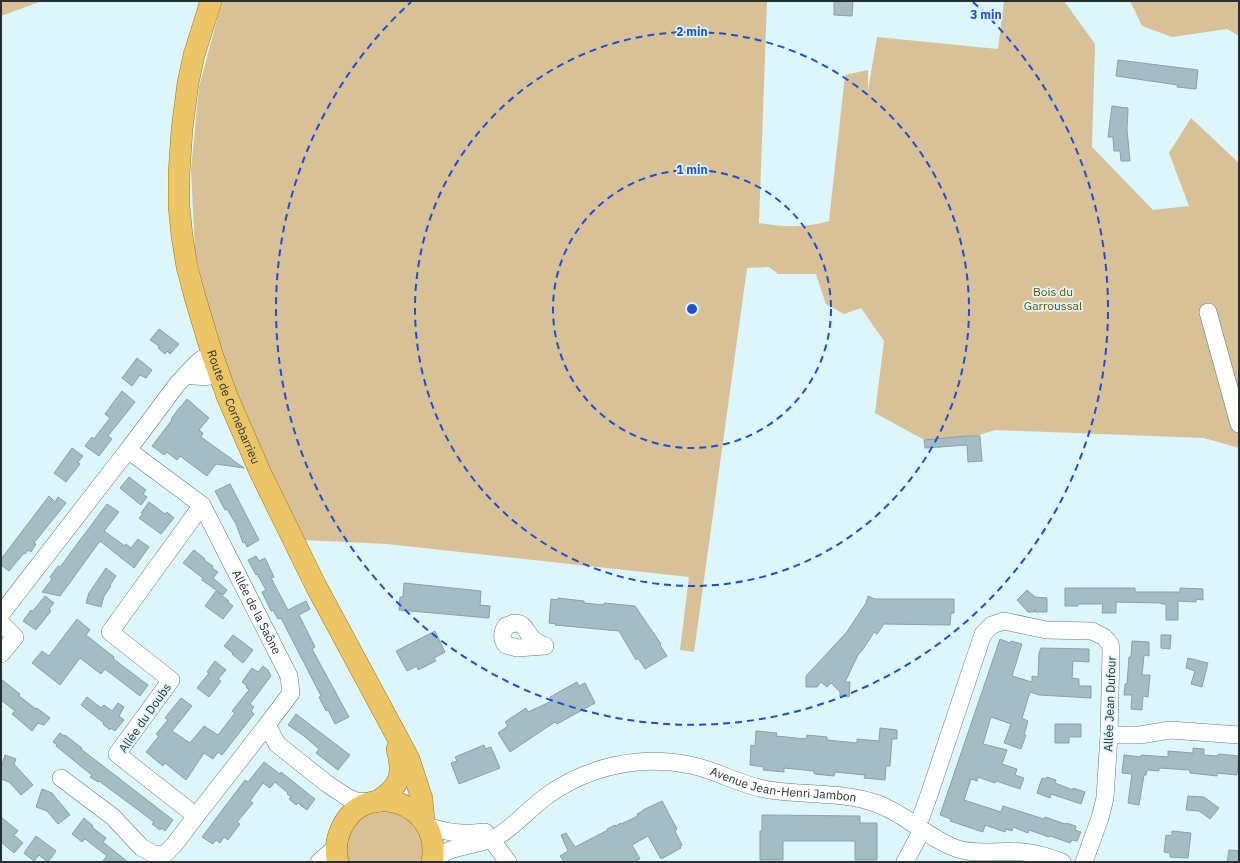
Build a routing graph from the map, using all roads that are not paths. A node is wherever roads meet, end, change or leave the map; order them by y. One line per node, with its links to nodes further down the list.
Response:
1 (197, 1): 3 (main road, Route de Cornebarrieu)
2 (211, 1): 3 (main road, Route de Cornebarrieu)
3 (194, 56): 5 (main road, Route de Cornebarrieu)
4 (1208, 312): 8 (street)
5 (212, 354): 6 (main road, Route de Cornebarrieu); 7 (street)
6 (219, 374): 7 (street); 15 (main road, Route de Cornebarrieu)
7 (186, 375): 9 (street)
8 (1239, 424)
9 (128, 450): 10 (street, Allée de la Saône); 11 (street)
10 (202, 504): 14 (street, Allée de la Saône); 21 (street, Allée du Doubs)
11 (1, 614)
12 (1, 624): 13 (street)
13 (1, 654)
14 (267, 725): 19 (street); 21 (street)
15 (392, 731): 20 (main road, Route de Cornebarrieu); 22 (main road, Route de Cornebarrieu)
16 (1109, 735): 17 (street); 25 (street, Allée Jean Dufour); 33 (street, Allée Jean Dufour)
17 (1239, 735)
18 (61, 778): 21 (street)
19 (326, 783): 20 (street); 23 (street)
20 (375, 802): 22 (main road); 23 (main road)
21 (196, 816)
22 (426, 823): 24 (street, Avenue Jean-Henri Jambon); 29 (main road)
23 (343, 824): 27 (main road)
24 (510, 826): 25 (street, Avenue Jean-Henri Jambon); 26 (street, Avenue Jean-Henri Jambon)
25 (918, 828): 31 (street, Allée Jean Dufour); 32 (street, Avenue Jean-Henri Jambon)
26 (491, 839): 29 (street, Avenue Jean-Henri Jambon); 30 (street)
27 (337, 855): 28 (street)
28 (319, 862)
29 (432, 862)
30 (508, 862)
31 (904, 862)
32 (1062, 862)
33 (1084, 862)

